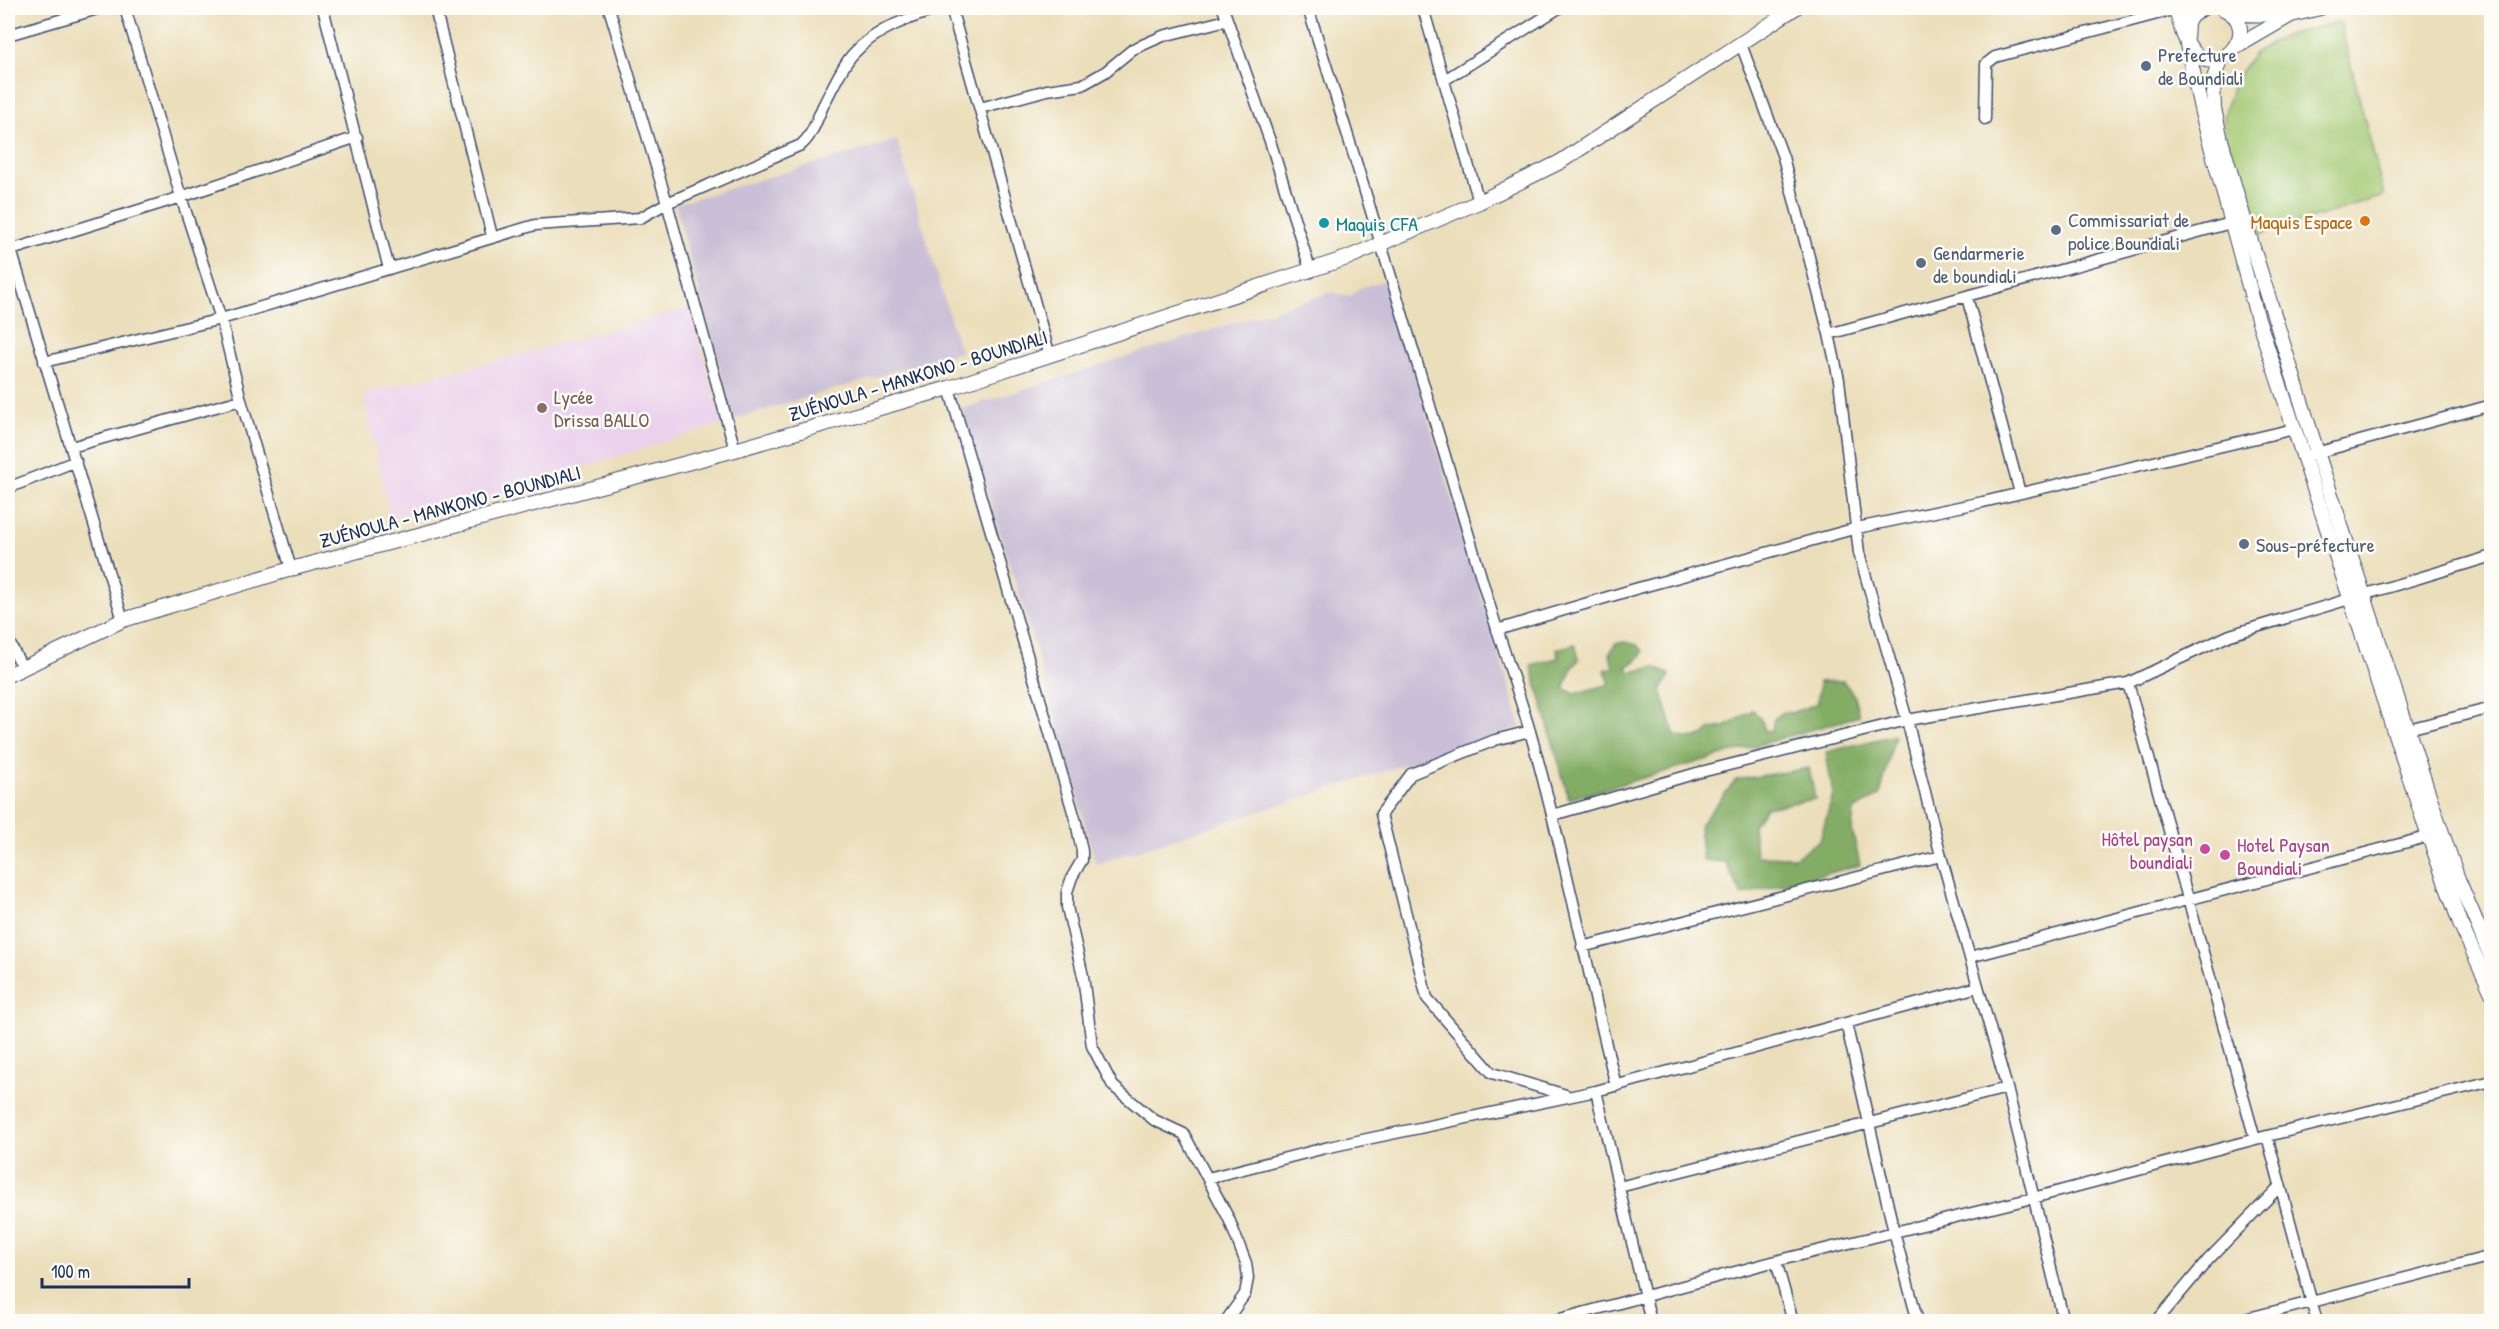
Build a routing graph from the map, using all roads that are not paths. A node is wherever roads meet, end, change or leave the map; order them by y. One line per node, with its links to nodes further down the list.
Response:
1 (101, 8): 19 (street)
2 (125, 8): 28 (street)
3 (323, 8): 27 (street)
4 (435, 8): 32 (street)
5 (609, 8): 30 (street)
6 (943, 8): 30 (street)
7 (951, 8): 25 (street)
8 (1223, 8): 18 (street)
9 (1308, 8): 33 (street)
10 (1423, 8): 24 (street)
11 (1559, 8): 24 (street)
12 (1795, 8): 21 (main road, ZUÉNOULA - MANKONO - BOUNDIALI)
13 (2176, 8): 20 (main road); 26 (street)
14 (2203, 8): 20 (main road)
15 (2320, 8): 17 (main road)
16 (2227, 11): 17 (main road); 22 (main road)
17 (2290, 15): 22 (main road)
18 (1227, 20): 25 (street); 36 (street)
19 (8, 35)
20 (2186, 40): 23 (main road); 31 (main road)
21 (1741, 44): 29 (main road, ZUÉNOULA - MANKONO - BOUNDIALI); 39 (street)
22 (2236, 47): 23 (main road)
23 (2220, 59): 31 (main road)
24 (1446, 80): 29 (street)
25 (980, 108): 40 (street)
26 (1985, 119)
27 (357, 137): 28 (street); 35 (street)
28 (181, 197): 34 (street); 38 (street)
29 (1479, 202): 33 (main road, ZUÉNOULA - MANKONO - BOUNDIALI)
30 (667, 203): 32 (street); 47 (street)
31 (2237, 221): 37 (street); 45 (main road); 48 (main road)
32 (492, 236): 35 (street)
33 (1382, 243): 36 (main road, ZUÉNOULA - MANKONO - BOUNDIALI); 58 (street)
34 (8, 247): 41 (street)
35 (389, 269): 38 (street)
36 (1311, 272): 40 (main road, ZUÉNOULA - MANKONO - BOUNDIALI)
37 (1967, 297): 39 (street); 52 (street)
38 (220, 319): 41 (street); 43 (street)
39 (1829, 334): 53 (street)
40 (1050, 356): 42 (main road, ZUÉNOULA - MANKONO - BOUNDIALI)
41 (44, 362): 46 (street)
42 (949, 388): 47 (main road, ZUÉNOULA - MANKONO - BOUNDIALI); 85 (street)
43 (241, 400): 46 (street); 55 (street)
44 (2492, 405): 48 (street)
45 (2294, 429): 49 (main road); 52 (street)
46 (71, 447): 50 (street)
47 (735, 450): 55 (main road, ZUÉNOULA - MANKONO - BOUNDIALI)
48 (2317, 452): 49 (street); 56 (main road)
49 (2303, 456): 56 (main road)
50 (76, 461): 51 (street); 57 (street)
51 (8, 488)
52 (2020, 493): 53 (street)
53 (1857, 528): 58 (street); 64 (street)
54 (2492, 555): 56 (street)
55 (291, 568): 57 (main road, ZUÉNOULA - MANKONO - BOUNDIALI)
56 (2357, 595): 62 (street); 65 (main road); 68 (main road)
57 (123, 620): 60 (main road, ZUÉNOULA - MANKONO - BOUNDIALI)
58 (1497, 630): 66 (street)
59 (8, 640): 60 (street)
60 (22, 667): 61 (main road, ZUÉNOULA - MANKONO - BOUNDIALI)
61 (8, 675)
62 (2128, 683): 64 (street); 70 (street)
63 (2492, 708): 65 (street)
64 (1907, 720): 67 (street); 69 (street)
65 (2408, 729): 68 (main road)
66 (1530, 731): 67 (street); 81 (street)
67 (1553, 815): 71 (street)
68 (2435, 835): 70 (street); 72 (main road); 75 (main road)
69 (1941, 856): 71 (street); 73 (street)
70 (2188, 900): 73 (street); 84 (street)
71 (1582, 947): 78 (street)
72 (2490, 955)
73 (1970, 957): 74 (street)
74 (1978, 987): 76 (street); 79 (street)
75 (2492, 993)
76 (1846, 1023): 78 (street); 82 (street)
77 (2492, 1081): 83 (street)
78 (1616, 1086): 80 (street)
79 (2007, 1088): 82 (street); 88 (street)
80 (1596, 1091): 81 (street); 86 (street)
81 (1569, 1096): 85 (street)
82 (1868, 1125): 86 (street); 89 (street)
83 (2267, 1136): 84 (street); 87 (street)
84 (2255, 1139): 88 (street)
85 (1208, 1178): 94 (street)
86 (1619, 1187): 92 (street)
87 (2279, 1187): 93 (street); 100 (street)
88 (2033, 1198): 89 (street); 99 (street)
89 (1894, 1232): 91 (street); 98 (street)
90 (2492, 1256): 93 (street)
91 (1776, 1261): 92 (street); 97 (street)
92 (1645, 1298): 95 (street); 96 (street)
93 (2312, 1302): 101 (street); 102 (street)
94 (1225, 1322)
95 (1549, 1322)
96 (1651, 1322)
97 (1793, 1322)
98 (1918, 1322)
99 (2064, 1322)
100 (2156, 1322)
101 (2233, 1322)
102 (2318, 1322)

